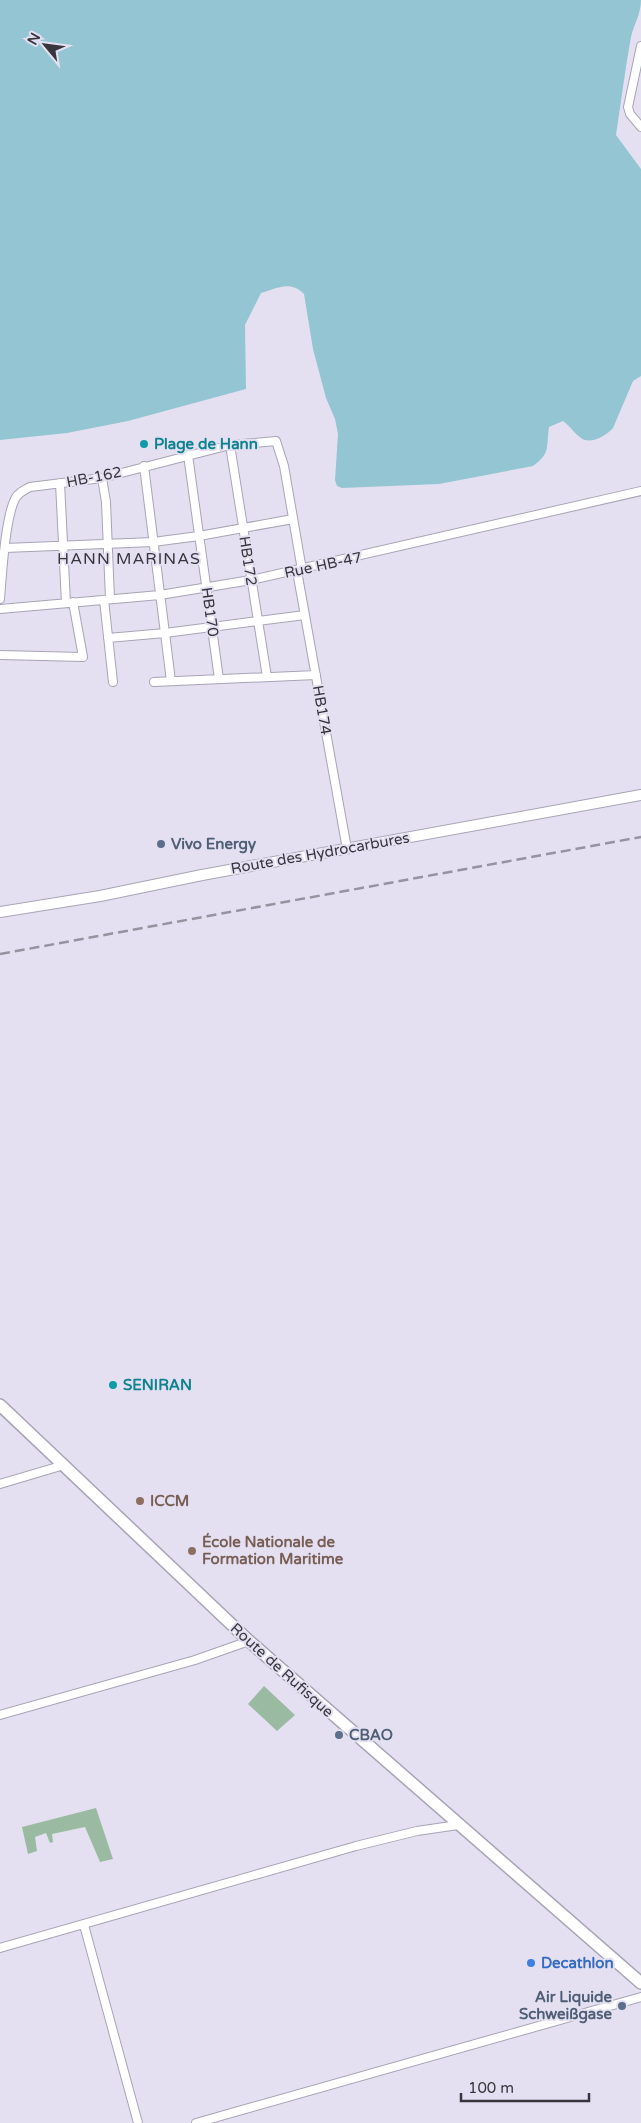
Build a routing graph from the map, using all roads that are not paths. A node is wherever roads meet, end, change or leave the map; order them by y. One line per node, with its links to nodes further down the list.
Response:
1 (641, 46): 2 (street)
2 (641, 127)
3 (276, 441): 4 (street, HB-162); 10 (street, HB174)
4 (230, 445): 5 (street, HB-162); 11 (street, HB172)
5 (188, 455): 6 (street, HB-162); 12 (street, HB170)
6 (144, 466): 7 (street, HB-162); 13 (street)
7 (102, 478): 8 (street, HB-162); 14 (street)
8 (60, 484): 15 (street); 16 (street, HB-162)
9 (641, 491): 17 (street, Rue HB-47)
10 (293, 519): 11 (street); 17 (street, HB174)
11 (243, 528): 12 (street); 18 (street, HB172)
12 (199, 536): 13 (street); 19 (street, HB170)
13 (154, 542): 14 (street); 20 (street)
14 (109, 545): 15 (street); 22 (street)
15 (63, 546): 16 (street); 23 (street)
16 (5, 548): 21 (street, HB-162)
17 (299, 571): 18 (street, Rue HB-47); 25 (street, HB174)
18 (251, 580): 19 (street, Rue HB-47); 26 (street, HB172)
19 (206, 588): 20 (street, Rue HB-47); 27 (street, HB170)
20 (160, 595): 22 (street, Rue HB-47); 28 (street)
21 (0, 599)
22 (107, 600): 23 (street, Rue HB-47); 29 (street)
23 (70, 603): 24 (street, Rue HB-47); 30 (street)
24 (0, 609)
25 (305, 616): 26 (street); 31 (street, HB174)
26 (258, 622): 27 (street); 32 (street, HB172)
27 (212, 627): 28 (street); 33 (street, HB170)
28 (165, 633): 29 (street); 34 (street)
29 (108, 638): 35 (street)
30 (0, 655)
31 (316, 675): 32 (street); 38 (street, HB174)
32 (267, 677): 33 (street)
33 (219, 679): 34 (street)
34 (172, 681): 36 (street)
35 (113, 682)
36 (154, 682)
37 (641, 795): 38 (street, Route des Hydrocarbures)
38 (347, 849): 39 (street, Route des Hydrocarbures)
39 (0, 912)
40 (0, 1405): 41 (main road, Route de Rufisque)
41 (64, 1465): 42 (street); 43 (main road, Route de Rufisque)
42 (0, 1484)
43 (249, 1641): 44 (street); 45 (main road, Route de Rufisque)
44 (0, 1715)
45 (458, 1825): 46 (street); 48 (main road, Route de Rufisque)
46 (84, 1925): 47 (street); 50 (street)
47 (0, 1948)
48 (641, 1983)
49 (641, 1997): 51 (street)
50 (138, 2123)
51 (196, 2123)

